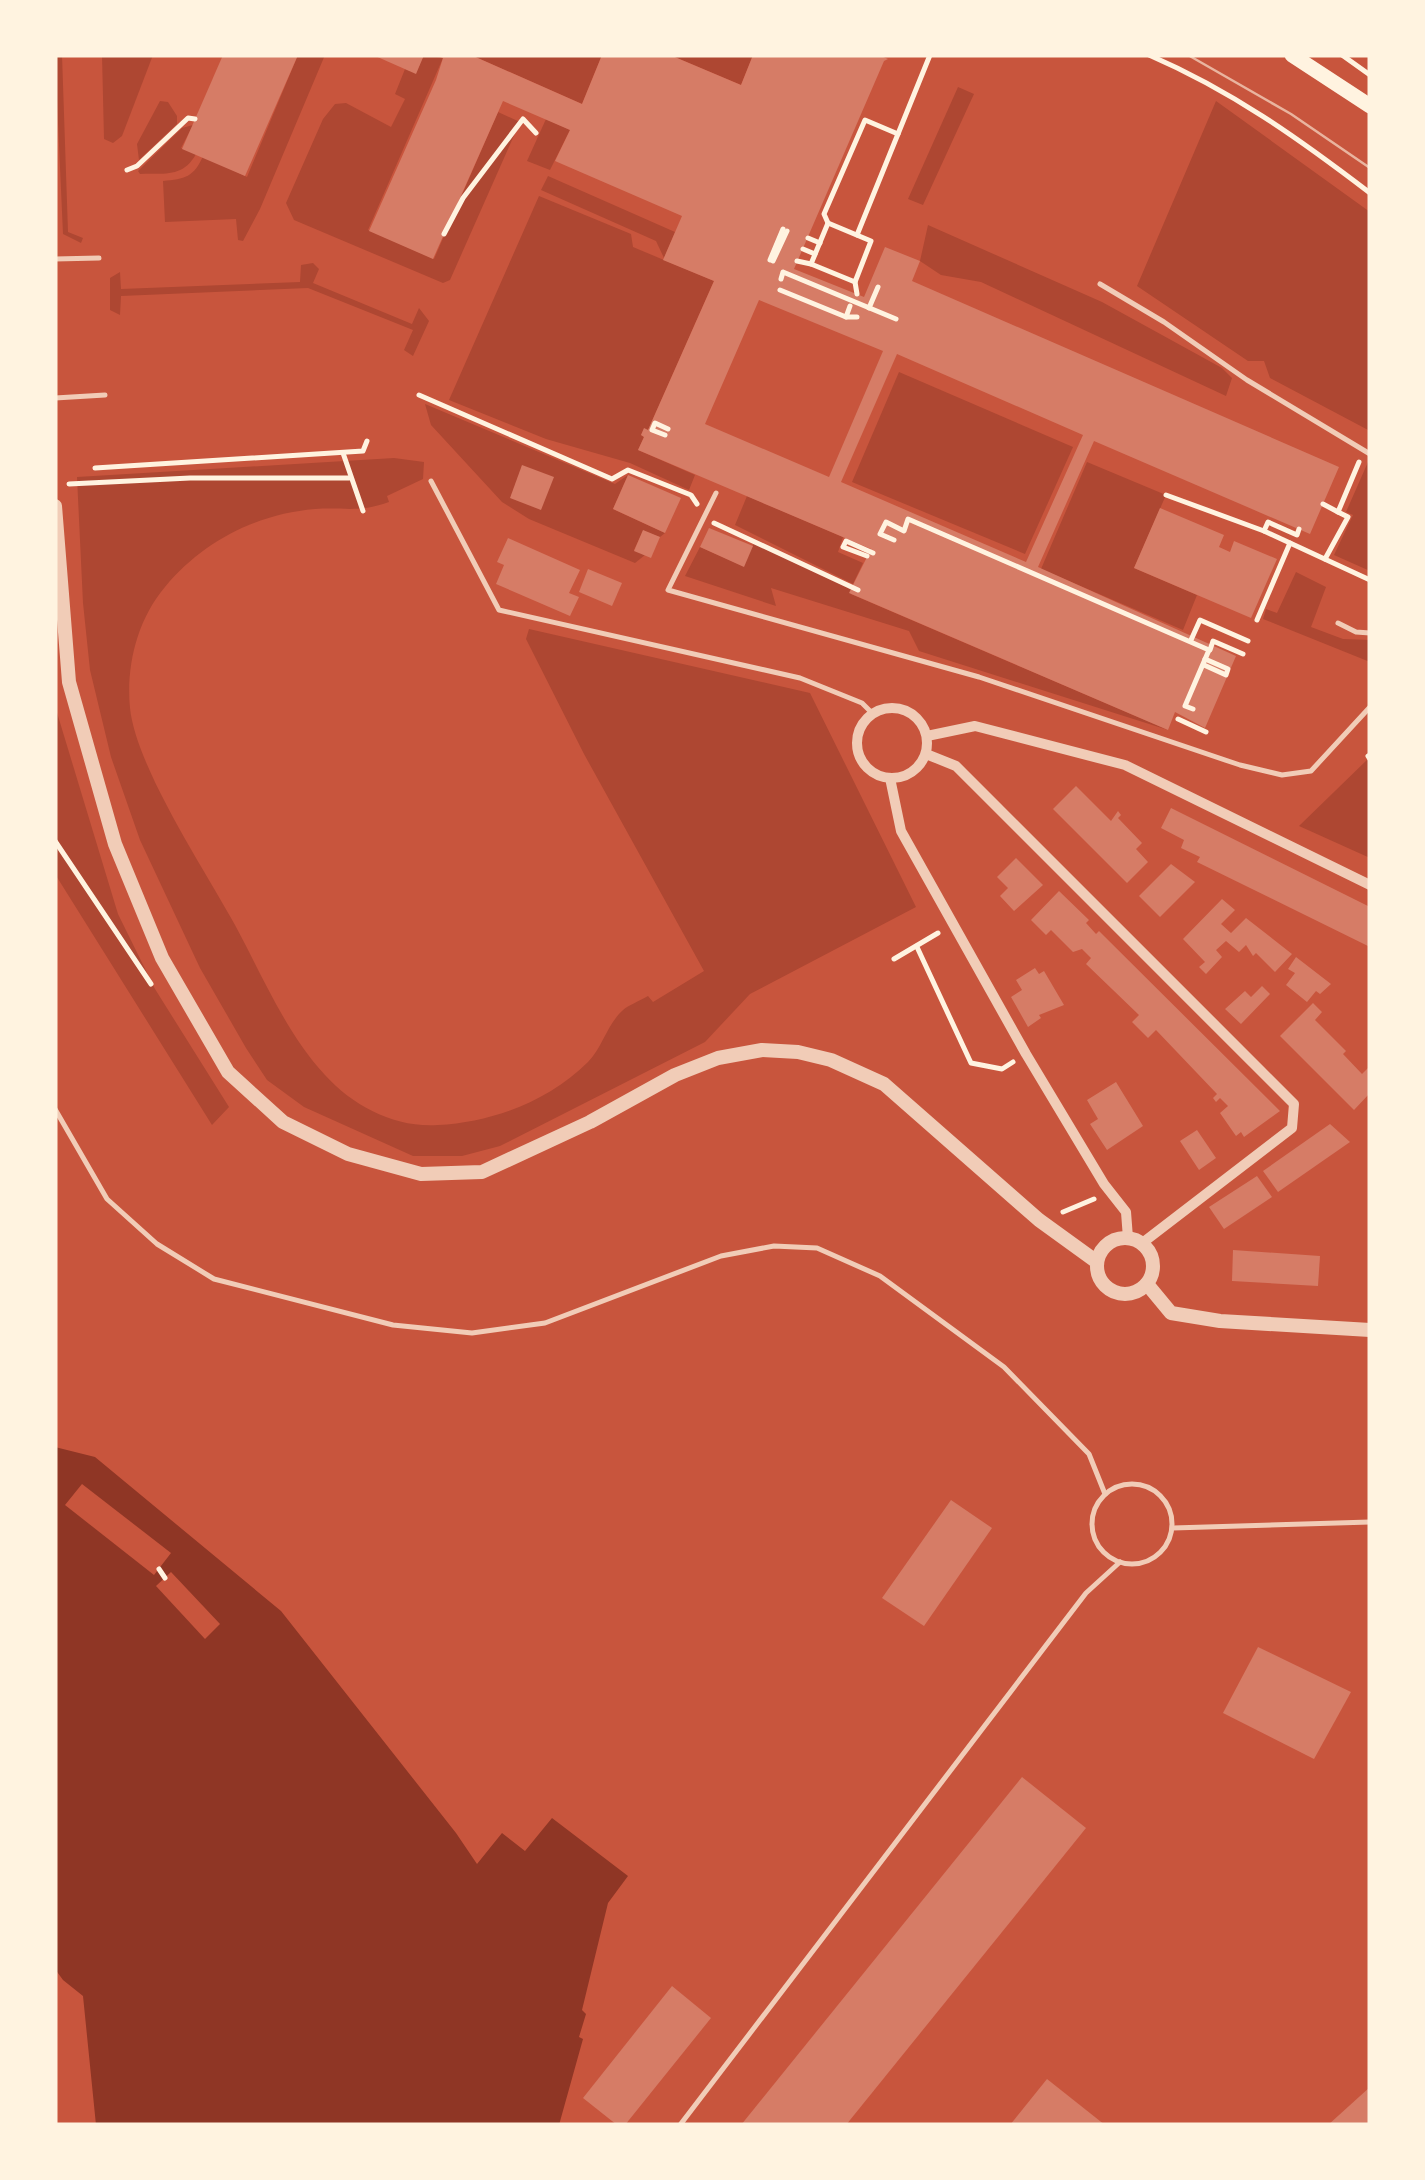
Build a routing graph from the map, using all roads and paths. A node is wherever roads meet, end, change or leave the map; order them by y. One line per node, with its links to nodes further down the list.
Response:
1 (930, 55): 9 (path)
2 (1149, 55): 11 (path)
3 (1292, 55): 6 (main road)
4 (1342, 55): 5 (path)
5 (1370, 76)
6 (1370, 106)
7 (196, 118): 10 (path)
8 (536, 133): 15 (path)
9 (898, 134): 12 (path); 17 (path)
10 (127, 170)
11 (1370, 193)
12 (828, 223): 16 (path); 17 (path)
13 (812, 229): 16 (path)
14 (785, 230): 24 (path)
15 (444, 234)
16 (824, 234): 19 (path)
17 (858, 235): 29 (path)
18 (808, 238): 19 (path)
19 (820, 242): 21 (path)
20 (803, 248): 21 (path)
21 (815, 254): 26 (path)
22 (99, 258): 23 (lane)
23 (55, 260)
24 (772, 261)
25 (797, 261): 26 (path)
26 (811, 264): 29 (path)
27 (781, 278): 30 (path)
28 (790, 278): 37 (path)
29 (854, 282): 36 (path)
30 (811, 283): 34 (path); 36 (path)
31 (1100, 284): 45 (lane)
32 (878, 287): 37 (path)
33 (787, 293): 34 (path)
34 (805, 300): 39 (path)
35 (875, 301): 37 (path)
36 (853, 302): 37 (path); 39 (path)
37 (868, 310): 40 (path)
38 (838, 315): 39 (path)
39 (852, 318)
40 (896, 319)
41 (420, 394): 58 (path)
42 (105, 395): 43 (lane)
43 (55, 398)
44 (367, 441): 46 (path)
45 (1370, 451)
46 (343, 453): 47 (path); 48 (path)
47 (95, 468)
48 (349, 478): 51 (path); 56 (path)
49 (430, 482): 74 (lane)
50 (1351, 482): 57 (path)
51 (68, 484)
52 (716, 493): 58 (lane)
53 (1166, 495): 60 (path)
54 (1323, 504): 57 (path)
55 (55, 506): 91 (street)
56 (363, 511)
57 (1338, 512): 63 (path)
58 (705, 516): 65 (path); 73 (lane)
59 (1299, 529): 60 (path)
60 (1264, 532): 62 (path)
61 (894, 540): 72 (path)
62 (1290, 543): 63 (path); 66 (path)
63 (1325, 559): 64 (path)
64 (1370, 580)
65 (858, 590)
66 (1257, 620)
67 (1338, 624): 68 (lane)
68 (1370, 632)
69 (1191, 640): 70 (path)
70 (1248, 641)
71 (1243, 654): 72 (path)
72 (1204, 662): 72 (path)
73 (1370, 707)
74 (873, 714): 77 (street); 79 (street)
75 (1172, 731): 76 (path)
76 (1206, 732)
77 (927, 736): 78 (street); 81 (street)
78 (926, 754): 79 (street); 90 (street)
79 (890, 778): 88 (street)
80 (55, 841): 85 (path)
81 (1370, 885)
82 (949, 926): 83 (path)
83 (917, 947): 84 (path); 86 (path)
84 (894, 959)
85 (155, 989)
86 (1022, 1056)
87 (55, 1109): 94 (lane)
88 (1104, 1184): 89 (path); 90 (street)
89 (1050, 1216)
90 (1134, 1241): 91 (street); 92 (street)
91 (1097, 1262): 92 (street)
92 (1147, 1284): 93 (street)
93 (1370, 1330)
94 (1105, 1494): 96 (lane); 97 (lane)
95 (1370, 1522): 96 (lane)
96 (1172, 1528): 97 (lane)
97 (1120, 1562): 100 (lane)
98 (159, 1569): 99 (path)
99 (165, 1578)
100 (680, 2125)

